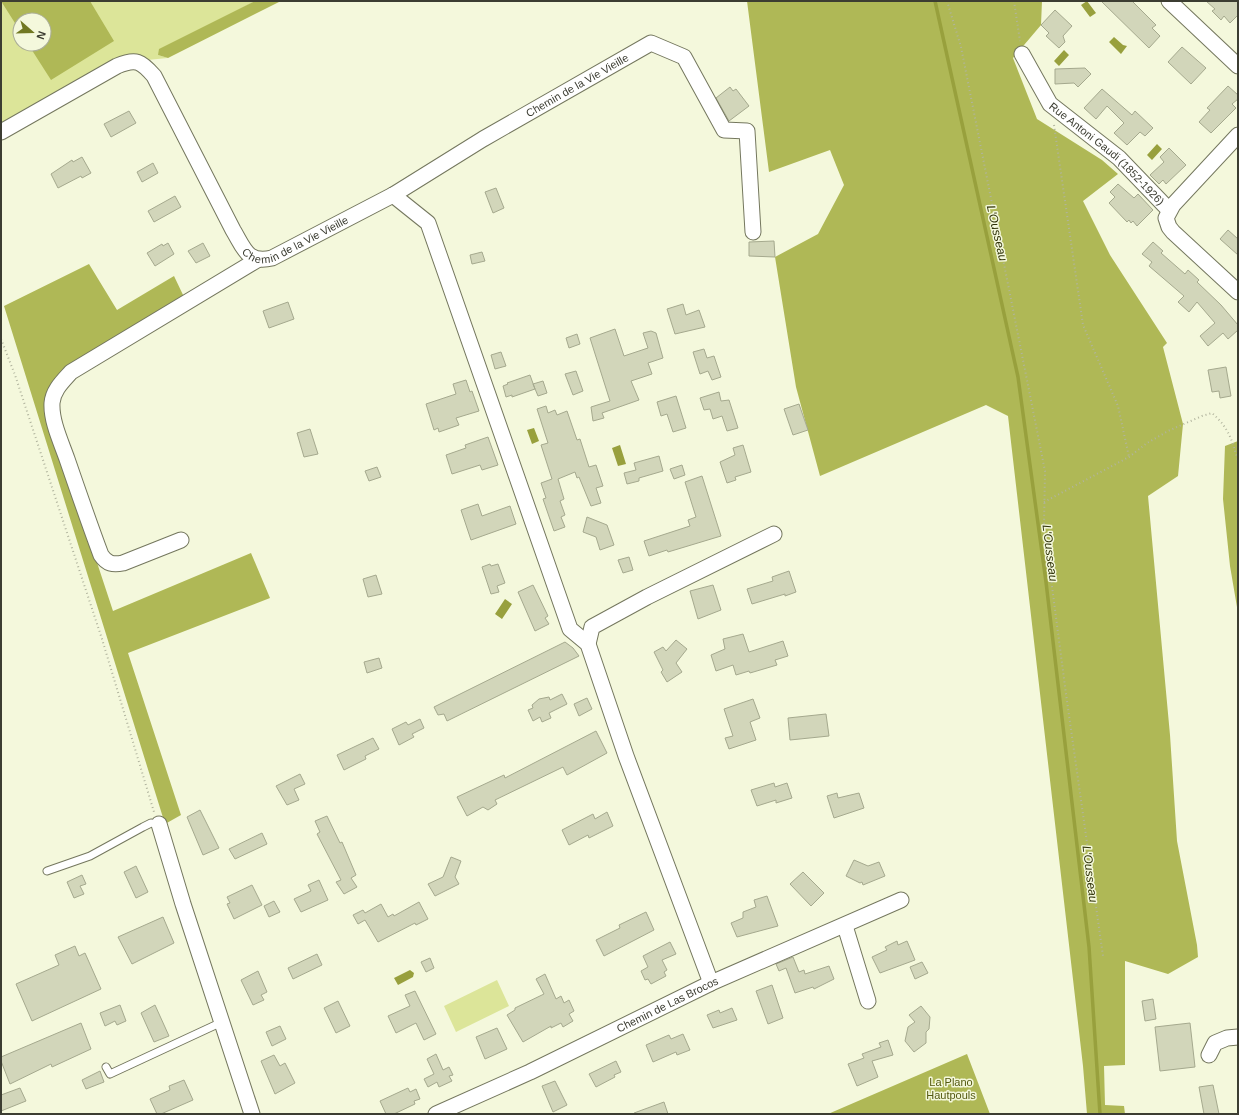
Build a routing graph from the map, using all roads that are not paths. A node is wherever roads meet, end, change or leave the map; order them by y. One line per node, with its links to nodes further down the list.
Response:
1 (1169, 1): 3 (street)
2 (1022, 54): 7 (street, Rue Antoni Gaudi (1852-1926))
3 (1238, 66)
4 (1, 132): 9 (street, Chemin de la Vie Vieille)
5 (1238, 136): 7 (street)
6 (392, 195): 8 (street, Chemin de la Vie Vieille); 9 (street, Chemin de la Vie Vieille); 13 (street)
7 (1169, 210): 10 (street)
8 (753, 232)
9 (257, 260): 12 (street)
10 (1238, 292)
11 (774, 534): 13 (street)
12 (181, 540)
13 (588, 644): 18 (street)
14 (159, 824): 15 (lane); 20 (street)
15 (47, 871)
16 (901, 900): 17 (street, Chemin de Las Brocos)
17 (845, 926): 18 (street, Chemin de Las Brocos); 19 (street)
18 (711, 983): 25 (street, Chemin de Las Brocos)
19 (868, 1001)
20 (222, 1022): 23 (lane); 24 (street)
21 (1238, 1037): 22 (street)
22 (1209, 1055)
23 (106, 1067)
24 (252, 1114)
25 (436, 1114)

